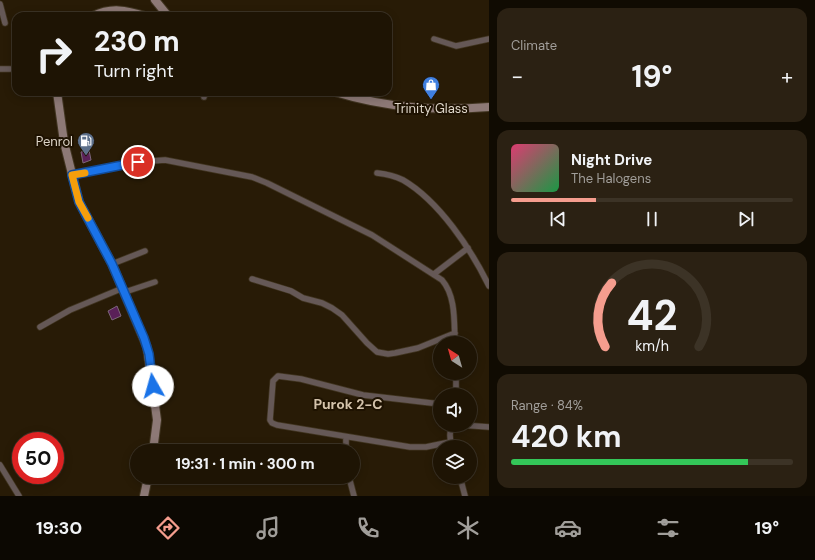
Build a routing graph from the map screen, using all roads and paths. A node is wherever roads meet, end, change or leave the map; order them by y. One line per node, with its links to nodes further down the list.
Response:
1 (155, 0): 5 (main road)
2 (0, 4): 6 (street)
3 (105, 12): 4 (main road)
4 (128, 12)
5 (165, 12)
6 (5, 23)
7 (434, 39): 8 (street)
8 (489, 39)
9 (0, 69): 10 (street)
10 (10, 69)
11 (57, 96): 15 (main road)
12 (349, 96): 13 (main road)
13 (489, 106)
14 (377, 173): 16 (street)
15 (72, 175): 18 (main road); 19 (street)
16 (468, 248): 19 (street); 22 (street)
17 (145, 250): 18 (street)
18 (112, 264): 23 (main road)
19 (434, 274): 25 (street)
20 (252, 279): 25 (street)
21 (155, 282): 23 (street)
22 (489, 286)
23 (124, 290): 24 (street); 30 (main road)
24 (40, 327)
25 (455, 334)
26 (433, 403): 29 (street)
27 (477, 427): 28 (street)
28 (489, 428)
29 (346, 437): 31 (street); 32 (street)
30 (154, 444)
31 (346, 444)
32 (433, 447)
33 (0, 465): 37 (street)
34 (147, 484): 38 (main road)
35 (351, 484): 39 (street)
36 (462, 484): 40 (street)
37 (19, 496)
38 (144, 496)
39 (354, 496)
40 (465, 496)

